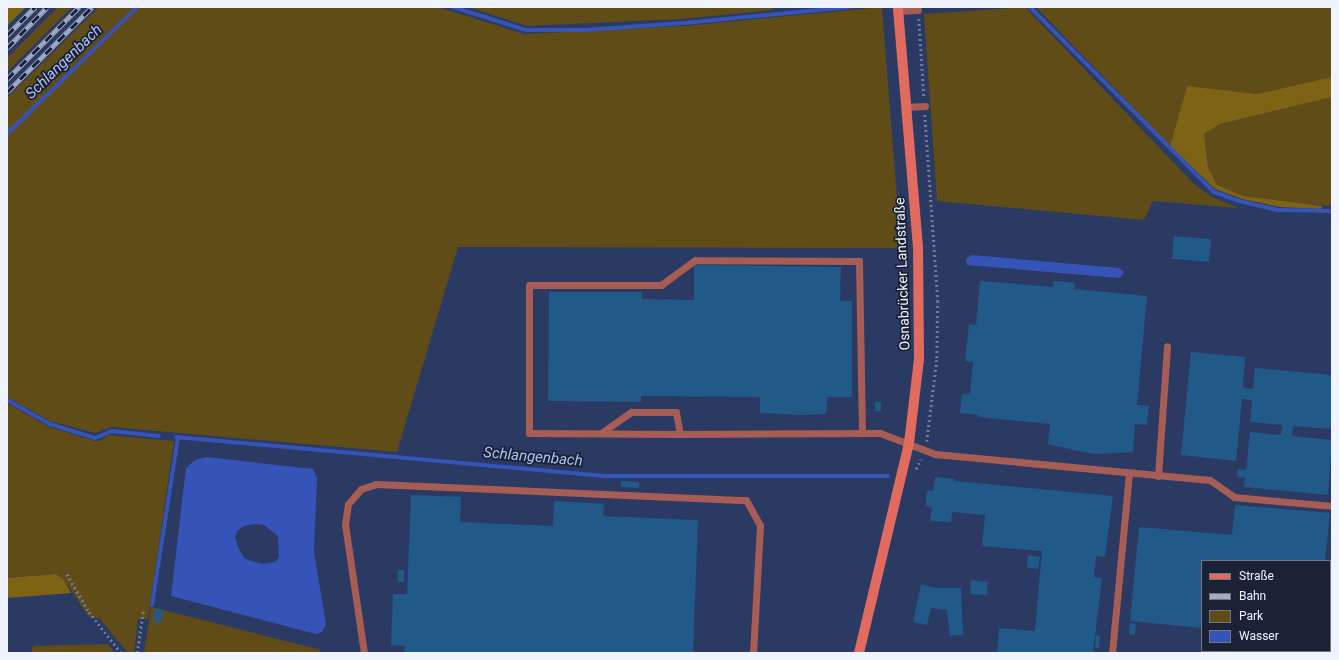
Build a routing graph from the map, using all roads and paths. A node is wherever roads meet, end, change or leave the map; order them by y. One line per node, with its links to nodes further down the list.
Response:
1 (898, 9): 2 (lane); 4 (street, Osnabrücker Landstraße)
2 (918, 10)
3 (925, 106): 4 (lane)
4 (906, 107): 9 (street, Osnabrücker Landstraße)
5 (1167, 346): 11 (lane)
6 (600, 433): 7 (lane); 8 (lane); 8 (lane)
7 (862, 433): 8 (lane); 9 (lane)
8 (680, 434)
9 (909, 443): 10 (lane); 19 (street, Osnabrücker Landstraße)
10 (1129, 473): 11 (lane); 20 (lane)
11 (1158, 476): 12 (lane)
12 (1332, 506)
13 (67, 574): 15 (path)
14 (143, 611): 16 (path)
15 (121, 653)
16 (138, 653)
17 (364, 653): 18 (lane)
18 (753, 653)
19 (859, 653)
20 (1112, 653)

